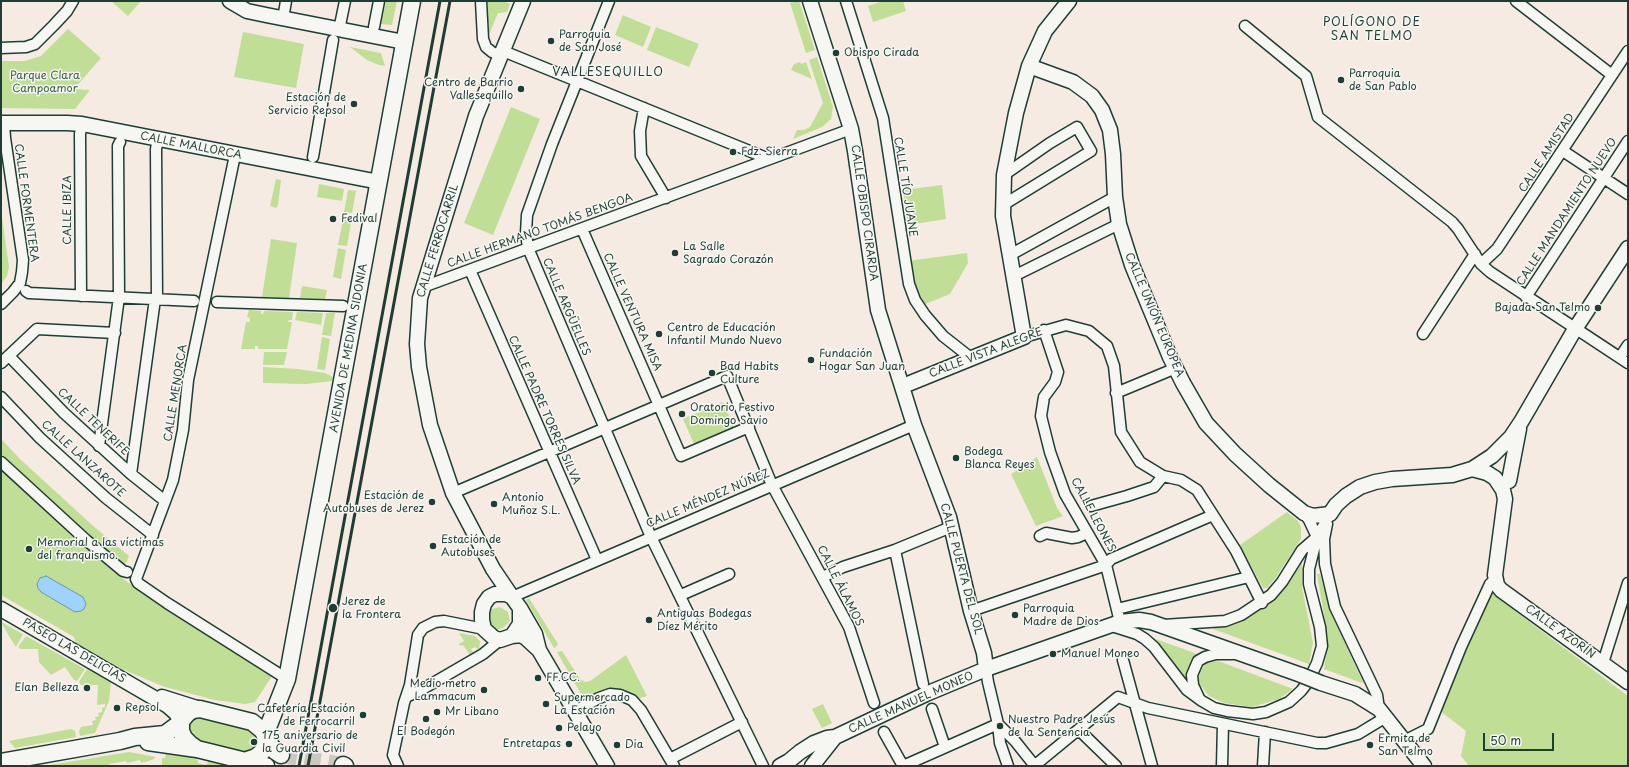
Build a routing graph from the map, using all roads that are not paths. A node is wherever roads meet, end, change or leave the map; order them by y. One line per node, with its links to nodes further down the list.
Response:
1 (73, 1): 21 (street)
2 (230, 1): 15 (street)
3 (254, 1): 15 (street)
4 (286, 1): 16 (street)
5 (345, 1): 19 (street)
6 (379, 1): 17 (street)
7 (412, 1): 20 (main road, AVENIDA DE MEDINA SIDONIA)
8 (481, 1): 23 (street)
9 (523, 1): 23 (street, CALLE FERROCARRIL)
10 (609, 1): 26 (street, CALLE ARGÜELLES)
11 (810, 1): 30 (street, CALLE OBISPO CIRARDA)
12 (846, 1): 71 (street, CALLE TÍO JUANE)
13 (1069, 1): 24 (street)
14 (1516, 1): 25 (street)
15 (266, 15): 16 (street)
16 (283, 19): 19 (street)
17 (374, 26)
18 (1246, 26): 49 (street)
19 (336, 35): 20 (street); 36 (street)
20 (404, 42): 40 (main road, AVENIDA DE MEDINA SIDONIA)
21 (1, 48)
22 (1628, 51): 25 (street, CALLE AMISTAD)
23 (502, 53): 26 (street); 54 (street, CALLE FERROCARRIL)
24 (1029, 66): 38 (street); 43 (street, CALLE UNIÓN EUROPEA)
25 (1612, 75): 34 (street, CALLE AMISTAD)
26 (576, 81): 27 (street); 47 (street, CALLE ARGÜELLES)
27 (644, 108): 37 (street); 42 (street)
28 (2, 123): 29 (street, CALLE MALLORCA); 62 (street, CALLE FORMENTERA)
29 (82, 124): 31 (street, CALLE MALLORCA); 56 (street, CALLE IBIZA)
30 (851, 129): 37 (street, CALLE HERMANO TOMÁS BENGOA); 75 (street, CALLE OBISPO CIRARDA)
31 (158, 139): 35 (street, CALLE MALLORCA); 59 (street)
32 (1628, 140): 39 (street, CALLE MANDAMIENTO NUEVO)
33 (120, 142): 58 (street)
34 (1563, 152): 39 (street); 51 (street, CALLE AMISTAD)
35 (235, 155): 40 (street, CALLE MALLORCA); 95 (street, CALLE MENORCA)
36 (313, 157)
37 (769, 159): 42 (street, CALLE HERMANO TOMÁS BENGOA)
38 (1004, 175): 44 (street); 44 (street)
39 (1604, 178): 41 (street); 57 (street, CALLE MANDAMIENTO NUEVO)
40 (379, 182): 134 (main road, AVENIDA DE MEDINA SIDONIA)
41 (1628, 194)
42 (666, 198): 46 (street, CALLE HERMANO TOMÁS BENGOA)
43 (1115, 198): 45 (street, CALLE UNIÓN EUROPEA); 50 (street)
44 (1003, 205): 50 (street)
45 (1119, 224): 53 (street); 74 (street, CALLE UNIÓN EUROPEA)
46 (582, 229): 47 (street, CALLE HERMANO TOMÁS BENGOA); 78 (street, CALLE VENTURA MISA)
47 (528, 248): 52 (street, CALLE HERMANO TOMÁS BENGOA); 82 (street, CALLE ARGÜELLES)
48 (1628, 248): 64 (street)
49 (1475, 254): 51 (street); 67 (street)
50 (1010, 255): 53 (street)
51 (1481, 264): 57 (street)
52 (470, 270): 54 (street, CALLE HERMANO TOMÁS BENGOA); 84 (street, CALLE PADRE TORRES SILVA)
53 (1014, 276): 68 (street)
54 (423, 287): 93 (street, CALLE FERROCARRIL)
55 (26, 291): 56 (street)
56 (81, 296): 58 (street)
57 (1526, 296): 64 (street)
58 (119, 297): 59 (street); 66 (street)
59 (156, 299): 60 (street); 88 (street)
60 (194, 302)
61 (217, 302): 63 (street)
62 (1, 304)
63 (344, 306)
64 (1575, 329): 72 (street); 79 (street)
65 (1044, 330): 68 (street, CALLE VISTA ALEGRE); 76 (street, CALLE VISTA ALEGRE); 101 (street, CALLE LEONES)
66 (115, 333): 70 (street); 83 (street)
67 (1422, 334)
68 (1024, 337): 71 (street, CALLE VISTA ALEGRE)
69 (1628, 345): 72 (street)
70 (9, 356): 73 (street); 83 (street, CALLE TENERIFE)
71 (971, 358): 75 (street, CALLE VISTA ALEGRE)
72 (1624, 360)
73 (1, 363)
74 (1176, 368): 76 (street); 97 (street, CALLE UNIÓN EUROPEA)
75 (903, 386): 80 (street, CALLE OBISPO CIRARDA)
76 (1116, 393): 89 (street, CALLE VISTA ALEGRE)
77 (1, 397): 102 (street, CALLE LANZAROTE)
78 (659, 405): 81 (street, CALLE VENTURA MISA); 81 (street, CALLE ÁLAMOS); 82 (street)
79 (1521, 422): 85 (street); 91 (street)
80 (914, 425): 92 (street, CALLE MÉNDEZ NÚÑEZ); 100 (street, CALLE PUERTA DEL SOL)
81 (749, 427): 92 (street, CALLE ÁLAMOS)
82 (604, 428): 84 (street); 104 (street, CALLE ARGÜELLES)
83 (99, 446): 88 (street, CALLE TENERIFE)
84 (550, 452): 93 (street); 107 (street, CALLE PADRE TORRES SILVA)
85 (1492, 456): 87 (street); 90 (street); 91 (street)
86 (1, 462): 110 (street)
87 (1472, 469): 90 (street); 98 (street)
88 (131, 474): 95 (street, CALLE TENERIFE)
89 (1163, 476): 96 (street); 99 (street, CALLE VISTA ALEGRE)
90 (1495, 478): 94 (street)
91 (1509, 481): 94 (street)
92 (772, 485): 104 (street, CALLE MÉNDEZ NÚÑEZ); 112 (street, CALLE ÁLAMOS)
93 (453, 493): 109 (street, CALLE FERROCARRIL)
94 (1505, 499): 114 (street)
95 (165, 501): 102 (street, CALLE MENORCA)
96 (1091, 506)
97 (1304, 513): 98 (street); 105 (street, CALLE UNIÓN EUROPEA)
98 (1330, 514): 105 (street); 143 (street)
99 (1213, 515): 108 (street); 113 (street, CALLE VISTA ALEGRE)
100 (951, 527): 106 (street); 122 (street, CALLE PUERTA DEL SOL)
101 (1086, 533): 103 (street); 108 (street, CALLE LEONES)
102 (153, 535): 134 (street, CALLE MENORCA)
103 (1040, 536)
104 (651, 537): 107 (street, CALLE MÉNDEZ NÚÑEZ); 116 (street, CALLE ARGÜELLES)
105 (1317, 537): 119 (street); 137 (street)
106 (895, 550): 112 (street); 133 (street)
107 (597, 560): 118 (street, CALLE MÉNDEZ NÚÑEZ)
108 (1106, 565): 122 (street); 123 (street, CALLE LEONES)
109 (493, 569): 117 (street); 118 (street, CALLE FERROCARRIL)
110 (127, 572)
111 (729, 574): 116 (street)
112 (823, 577): 138 (street, CALLE ÁLAMOS)
113 (1249, 577): 119 (street, CALLE VISTA ALEGRE); 123 (street)
114 (1495, 580): 130 (street, CALLE AZORÍN); 155 (street)
115 (1628, 583): 120 (street)
116 (681, 595): 146 (street, CALLE ARGÜELLES)
117 (489, 597): 118 (street); 125 (street)
118 (516, 602): 126 (street); 127 (street, CALLE FERROCARRIL)
119 (1262, 603): 124 (street)
120 (1626, 603): 130 (street)
121 (1, 609): 135 (street, PASEO LAS DELICIAS)
122 (971, 612): 131 (street, CALLE PUERTA DEL SOL)
123 (1116, 619): 124 (street, CALLE MANUEL MONEO); 131 (street, CALLE MANUEL MONEO); 137 (street)
124 (1161, 625): 128 (street, CALLE MANUEL MONEO)
125 (484, 629): 126 (street); 136 (street)
126 (506, 638): 127 (street); 136 (street)
127 (539, 650): 142 (street)
128 (1242, 655): 137 (street); 143 (street, CALLE MANUEL MONEO, bridge)
129 (1123, 660): 139 (street)
130 (1603, 663): 132 (street, CALLE AZORÍN)
131 (986, 668): 147 (street); 154 (street, CALLE MANUEL MONEO)
132 (1628, 682)
133 (923, 684)
134 (284, 686): 144 (main road); 152 (main road, AVENIDA DE MEDINA SIDONIA)
135 (146, 692): 140 (street, PASEO LAS DELICIAS); 145 (street, PASEO LAS DELICIAS)
136 (406, 697): 167 (street)
137 (1202, 701)
138 (874, 703)
139 (1135, 704): 148 (street); 149 (street); 175 (street)
140 (200, 709): 144 (main road); 145 (main road)
141 (932, 709): 157 (street)
142 (575, 711): 163 (street); 168 (street)
143 (1382, 713): 151 (street); 155 (street)
144 (242, 719): 152 (main road)
145 (180, 722): 153 (main road); 159 (main road)
146 (742, 722): 163 (street); 169 (street, CALLE ARGÜELLES)
147 (998, 724): 156 (street); 157 (street); 158 (street)
148 (1223, 724): 151 (street); 176 (street)
149 (1079, 730): 173 (street); 174 (street)
150 (884, 732): 171 (street)
151 (1265, 732): 177 (street)
152 (266, 737): 160 (main road); 161 (main road, AVENIDA DE MEDINA SIDONIA)
153 (120, 741): 159 (main road); 162 (main road)
154 (832, 741): 164 (street, CALLE MANUEL MONEO); 170 (street)
155 (1404, 741): 165 (street)
156 (1016, 742): 158 (street); 173 (street)
157 (944, 747): 171 (street)
158 (1002, 748): 172 (street)
159 (197, 749): 161 (main road)
160 (281, 755)
161 (247, 760): 166 (main road)
162 (1, 762)
163 (672, 763)
164 (789, 764): 170 (street)
165 (1418, 764)
166 (266, 766)
167 (398, 766)
168 (608, 766)
169 (763, 766)
170 (816, 766)
171 (905, 766)
172 (1008, 766)
173 (1034, 766)
174 (1116, 766)
175 (1152, 766)
176 (1222, 766)
177 (1263, 766)

